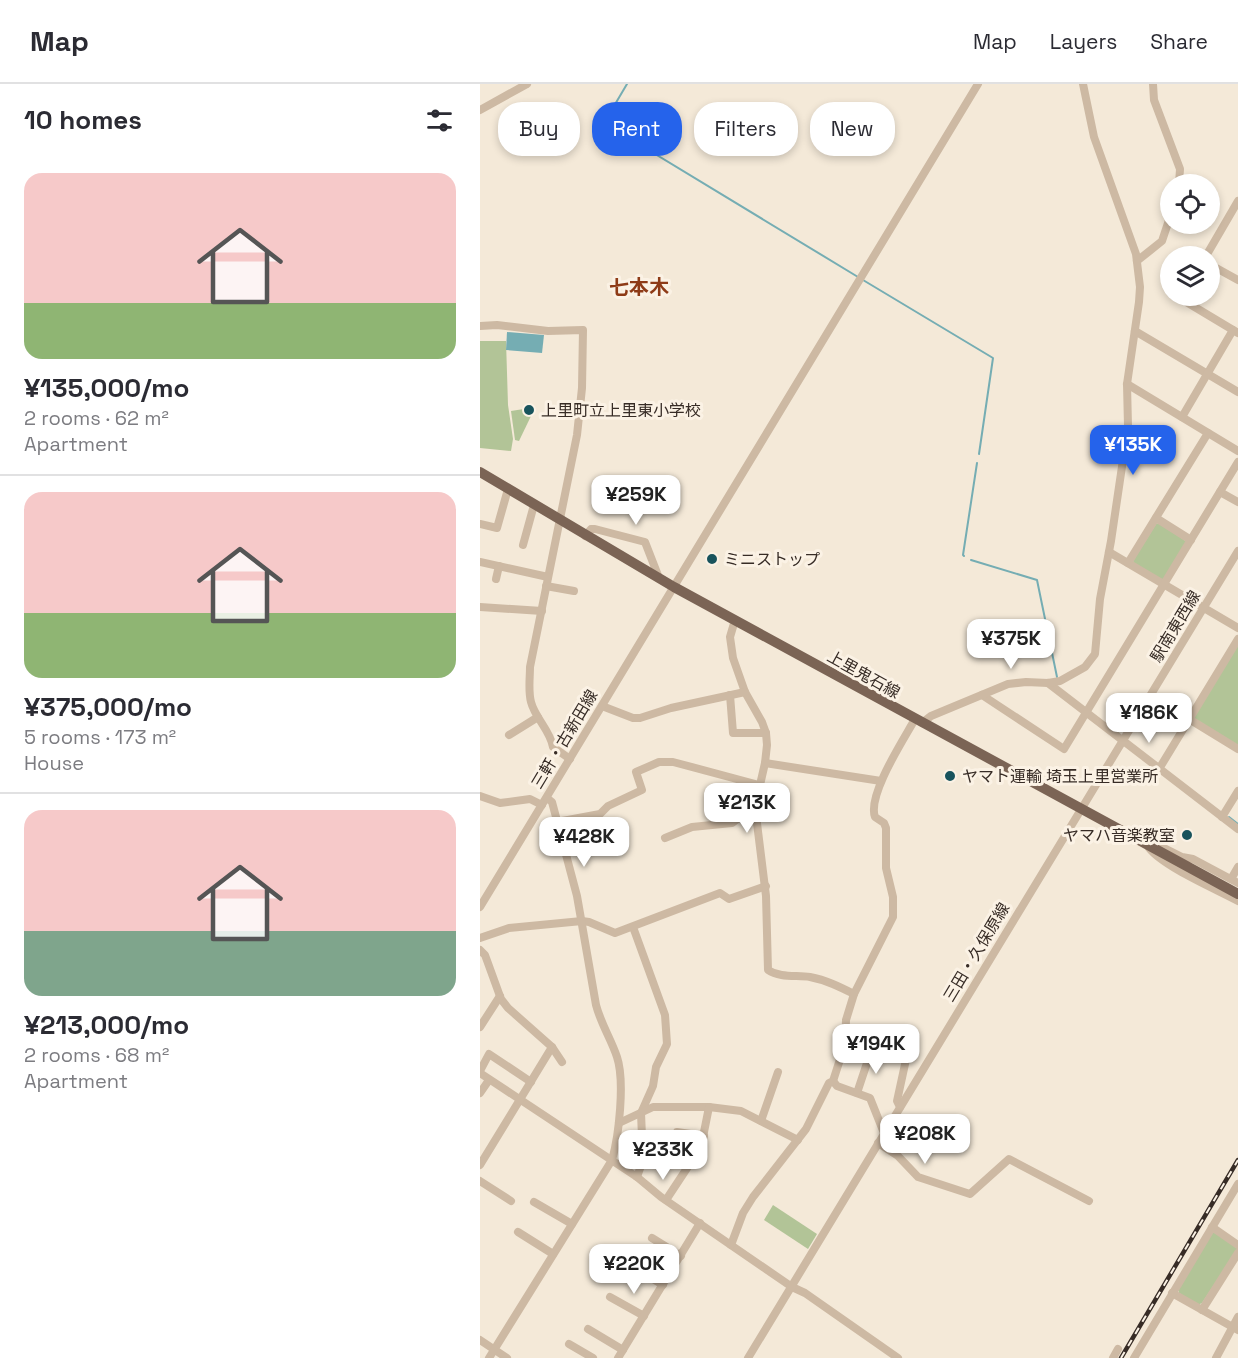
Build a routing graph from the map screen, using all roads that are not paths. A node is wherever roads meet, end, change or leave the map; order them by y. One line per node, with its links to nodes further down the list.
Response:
1 (527, 84): 5 (street)
2 (978, 84): 44 (street, 三軒・古新田線)
3 (1083, 84): 10 (street)
4 (1153, 84): 6 (street)
5 (480, 110)
6 (1180, 174)
7 (1238, 201): 9 (street)
8 (1164, 234): 10 (street)
9 (1212, 246)
10 (1137, 261): 15 (street)
11 (1220, 270): 12 (street)
12 (1238, 280)
13 (1193, 306): 16 (street)
14 (480, 326): 30 (street)
15 (1135, 331): 17 (street); 18 (street)
16 (1236, 332): 17 (street)
17 (1207, 374): 19 (street); 20 (street)
18 (1126, 384): 20 (street); 36 (street)
19 (1238, 392)
20 (1182, 417): 21 (street)
21 (1208, 433): 22 (street); 29 (street)
22 (1238, 451)
23 (1238, 462): 26 (street)
24 (480, 472): 25 (main road, 上里鬼石線)
25 (508, 489): 28 (main road, 上里鬼石線); 31 (street)
26 (1220, 492): 27 (street); 33 (street)
27 (1238, 502)
28 (534, 505): 30 (main road, 上里鬼石線); 34 (street)
29 (1156, 518): 33 (street); 38 (street)
30 (560, 521): 32 (main road, 上里鬼石線); 42 (street)
31 (480, 525)
32 (585, 536): 41 (main road, 上里鬼石線); 41 (street)
33 (1191, 540): 43 (street)
34 (523, 545)
35 (1238, 551): 47 (street, 駅南東西線)
36 (1109, 552): 38 (street); 52 (street)
37 (480, 562): 39 (street)
38 (1128, 563): 43 (street)
39 (499, 566): 40 (street); 42 (street)
40 (496, 579)
41 (659, 579): 44 (main road, 上里鬼石線)
42 (547, 581): 45 (street); 48 (street)
43 (1164, 585): 47 (street); 57 (street)
44 (674, 587): 49 (main road, 上里鬼石線); 56 (street, 三軒・古新田線)
45 (574, 591)
46 (480, 607): 48 (street)
47 (1203, 608): 50 (street); 63 (street, 駅南東西線)
48 (542, 611): 58 (street)
49 (735, 620): 53 (street); 60 (main road, 上里鬼石線)
50 (1238, 628)
51 (1238, 639): 59 (street)
52 (1047, 683): 55 (street); 57 (street)
53 (745, 692): 54 (street); 61 (street)
54 (730, 695): 56 (street); 61 (street)
55 (982, 695): 57 (street); 60 (street)
56 (602, 706): 65 (street, 三軒・古新田線)
57 (1086, 713): 63 (street)
58 (538, 717): 62 (street); 65 (street)
59 (1189, 719): 64 (street); 67 (street)
60 (919, 721): 68 (street); 74 (main road, 上里鬼石線)
61 (766, 733): 66 (street)
62 (509, 735)
63 (1123, 741): 67 (street); 74 (street, 駅南東西線)
64 (1238, 749)
65 (570, 759): 72 (street, 三軒・古新田線)
66 (765, 764): 68 (street); 69 (street)
67 (1159, 769): 75 (street)
68 (881, 781): 90 (street)
69 (759, 784): 73 (street); 76 (street)
70 (1238, 791): 75 (street)
71 (480, 796): 72 (street)
72 (544, 802): 76 (street); 85 (street, 三軒・古新田線)
73 (755, 807): 78 (street); 82 (street)
74 (1082, 809): 79 (main road, 上里鬼石線); 106 (street, 三田・久保原線)
75 (1222, 817): 77 (street)
76 (558, 822): 86 (street)
77 (1238, 829)
78 (665, 838)
79 (1145, 843): 81 (street); 83 (main road, 上里鬼石線); 84 (street)
80 (1238, 867): 81 (street)
81 (1234, 881)
82 (766, 886): 87 (street); 90 (street)
83 (1238, 894)
84 (1238, 901)
85 (480, 907)
86 (582, 921): 87 (street); 88 (street); 109 (street)
87 (633, 927): 107 (street)
88 (480, 938)
89 (480, 950): 91 (street)
90 (854, 994): 100 (street)
91 (500, 996): 92 (street); 93 (street)
92 (480, 1027)
93 (552, 1047): 96 (street); 101 (street)
94 (872, 1048): 103 (street)
95 (907, 1055): 106 (street)
96 (562, 1062)
97 (480, 1072): 99 (street); 101 (street)
98 (778, 1072): 108 (street)
99 (489, 1080): 102 (street); 104 (street)
100 (833, 1081): 103 (street); 113 (street)
101 (531, 1082): 104 (street)
102 (480, 1093)
103 (857, 1093): 111 (street)
104 (521, 1100): 115 (street); 116 (street)
105 (709, 1107): 107 (street); 108 (street); 112 (street)
106 (900, 1107): 111 (street, 三田・久保原線)
107 (641, 1113): 109 (street); 117 (street)
108 (761, 1121): 113 (street)
109 (619, 1124): 115 (street)
110 (677, 1132): 112 (street)
111 (884, 1133): 114 (street, 三田・久保原線)
112 (704, 1136): 120 (street)
113 (798, 1140): 129 (street)
114 (878, 1143): 122 (street); 136 (street, 三田・久保原線)
115 (612, 1160): 117 (street); 125 (street)
116 (480, 1165)
117 (637, 1177): 120 (street)
118 (480, 1181): 121 (street)
119 (1238, 1184): 126 (street)
120 (666, 1200): 124 (street)
121 (511, 1201)
122 (1089, 1201)
123 (534, 1202): 125 (street)
124 (700, 1223): 129 (street); 133 (street)
125 (572, 1224): 132 (street)
126 (1212, 1227): 130 (street); 137 (street)
127 (518, 1232): 132 (street)
128 (651, 1238): 133 (street)
129 (730, 1245): 136 (street)
130 (1238, 1245)
131 (1238, 1253): 139 (street)
132 (553, 1254): 147 (street)
133 (681, 1256): 135 (street)
134 (632, 1266): 135 (street)
135 (663, 1286): 140 (street)
136 (792, 1287): 151 (street, 三田・久保原線); 152 (street)
137 (1173, 1293): 139 (street); 154 (street)
138 (610, 1297): 140 (street)
139 (1202, 1310): 143 (street)
140 (644, 1316): 148 (street)
141 (1238, 1317): 143 (street)
142 (588, 1329): 148 (street)
143 (1235, 1329): 155 (street)
144 (480, 1340): 147 (street)
145 (569, 1344): 150 (street)
146 (1118, 1349): 153 (street)
147 (492, 1354): 149 (street)
148 (620, 1354)
149 (507, 1358)
150 (593, 1358)
151 (748, 1358)
152 (898, 1358)
153 (1113, 1358)
154 (1134, 1358)
155 (1216, 1358)

